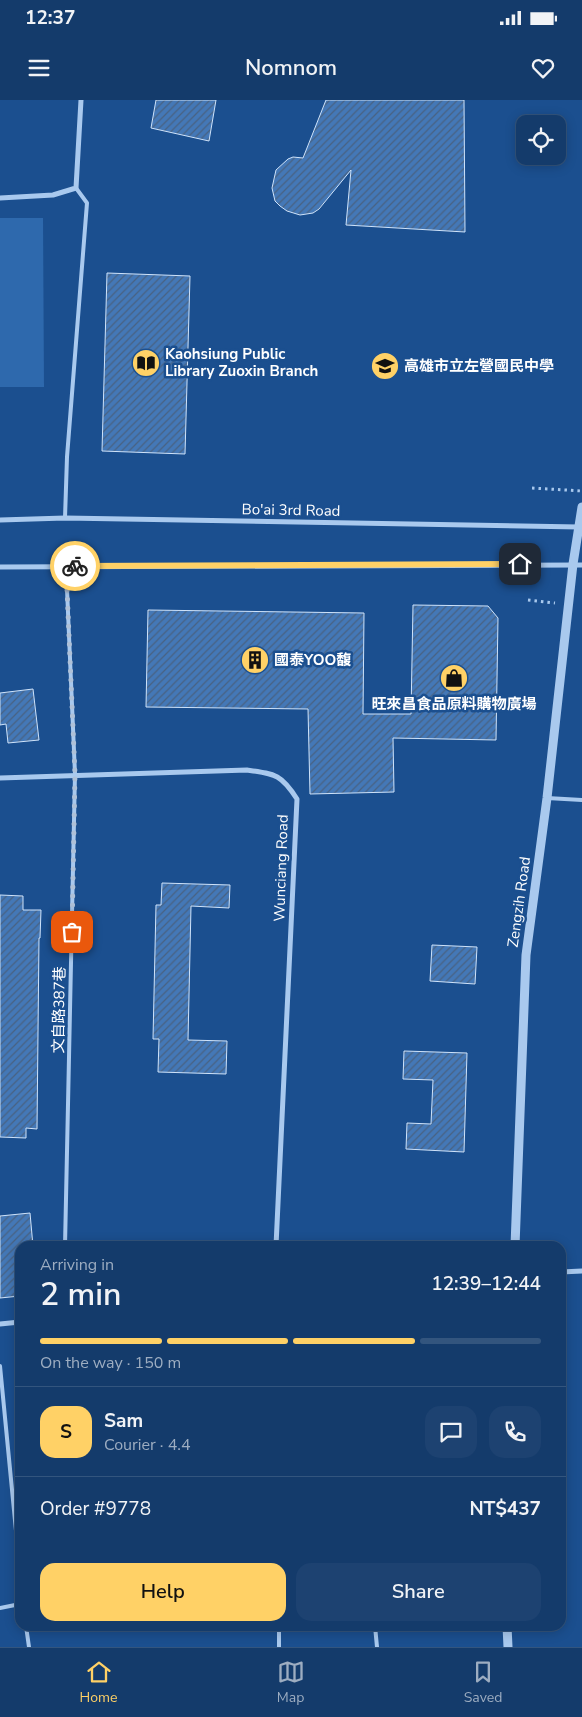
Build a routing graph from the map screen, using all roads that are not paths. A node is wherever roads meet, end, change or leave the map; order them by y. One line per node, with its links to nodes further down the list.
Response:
1 (81, 100): 2 (street)
2 (76, 188): 3 (street); 5 (lane)
3 (0, 198)
4 (582, 507): 7 (street)
5 (64, 518): 6 (street, Bo'ai 3rd Road); 7 (street, Bo'ai 3rd Road)
6 (0, 520)
7 (580, 527): 8 (street, Zengzih Road)
8 (578, 564): 9 (street); 13 (street, Zengzih Road)
9 (66, 566): 10 (street); 11 (lane, 文自路387巷)
10 (0, 567)
11 (75, 774): 12 (street, Wunciang Road); 15 (lane, 文自路387巷); 16 (street, Wunciang Road)
12 (0, 778)
13 (547, 798): 14 (lane); 17 (street, Zengzih Road)
14 (582, 800)
15 (65, 1241)
16 (276, 1241)
17 (515, 1241)
18 (582, 1271): 19 (street)
19 (566, 1272)
20 (15, 1322): 21 (street)
21 (0, 1324)
22 (0, 1366): 23 (lane)
23 (15, 1520)
24 (15, 1605): 25 (lane)
25 (0, 1608)
26 (27, 1631): 30 (lane)
27 (279, 1631): 31 (lane)
28 (375, 1631): 32 (lane)
29 (507, 1631): 33 (street)
30 (29, 1647)
31 (279, 1647)
32 (377, 1647)
33 (508, 1647)

